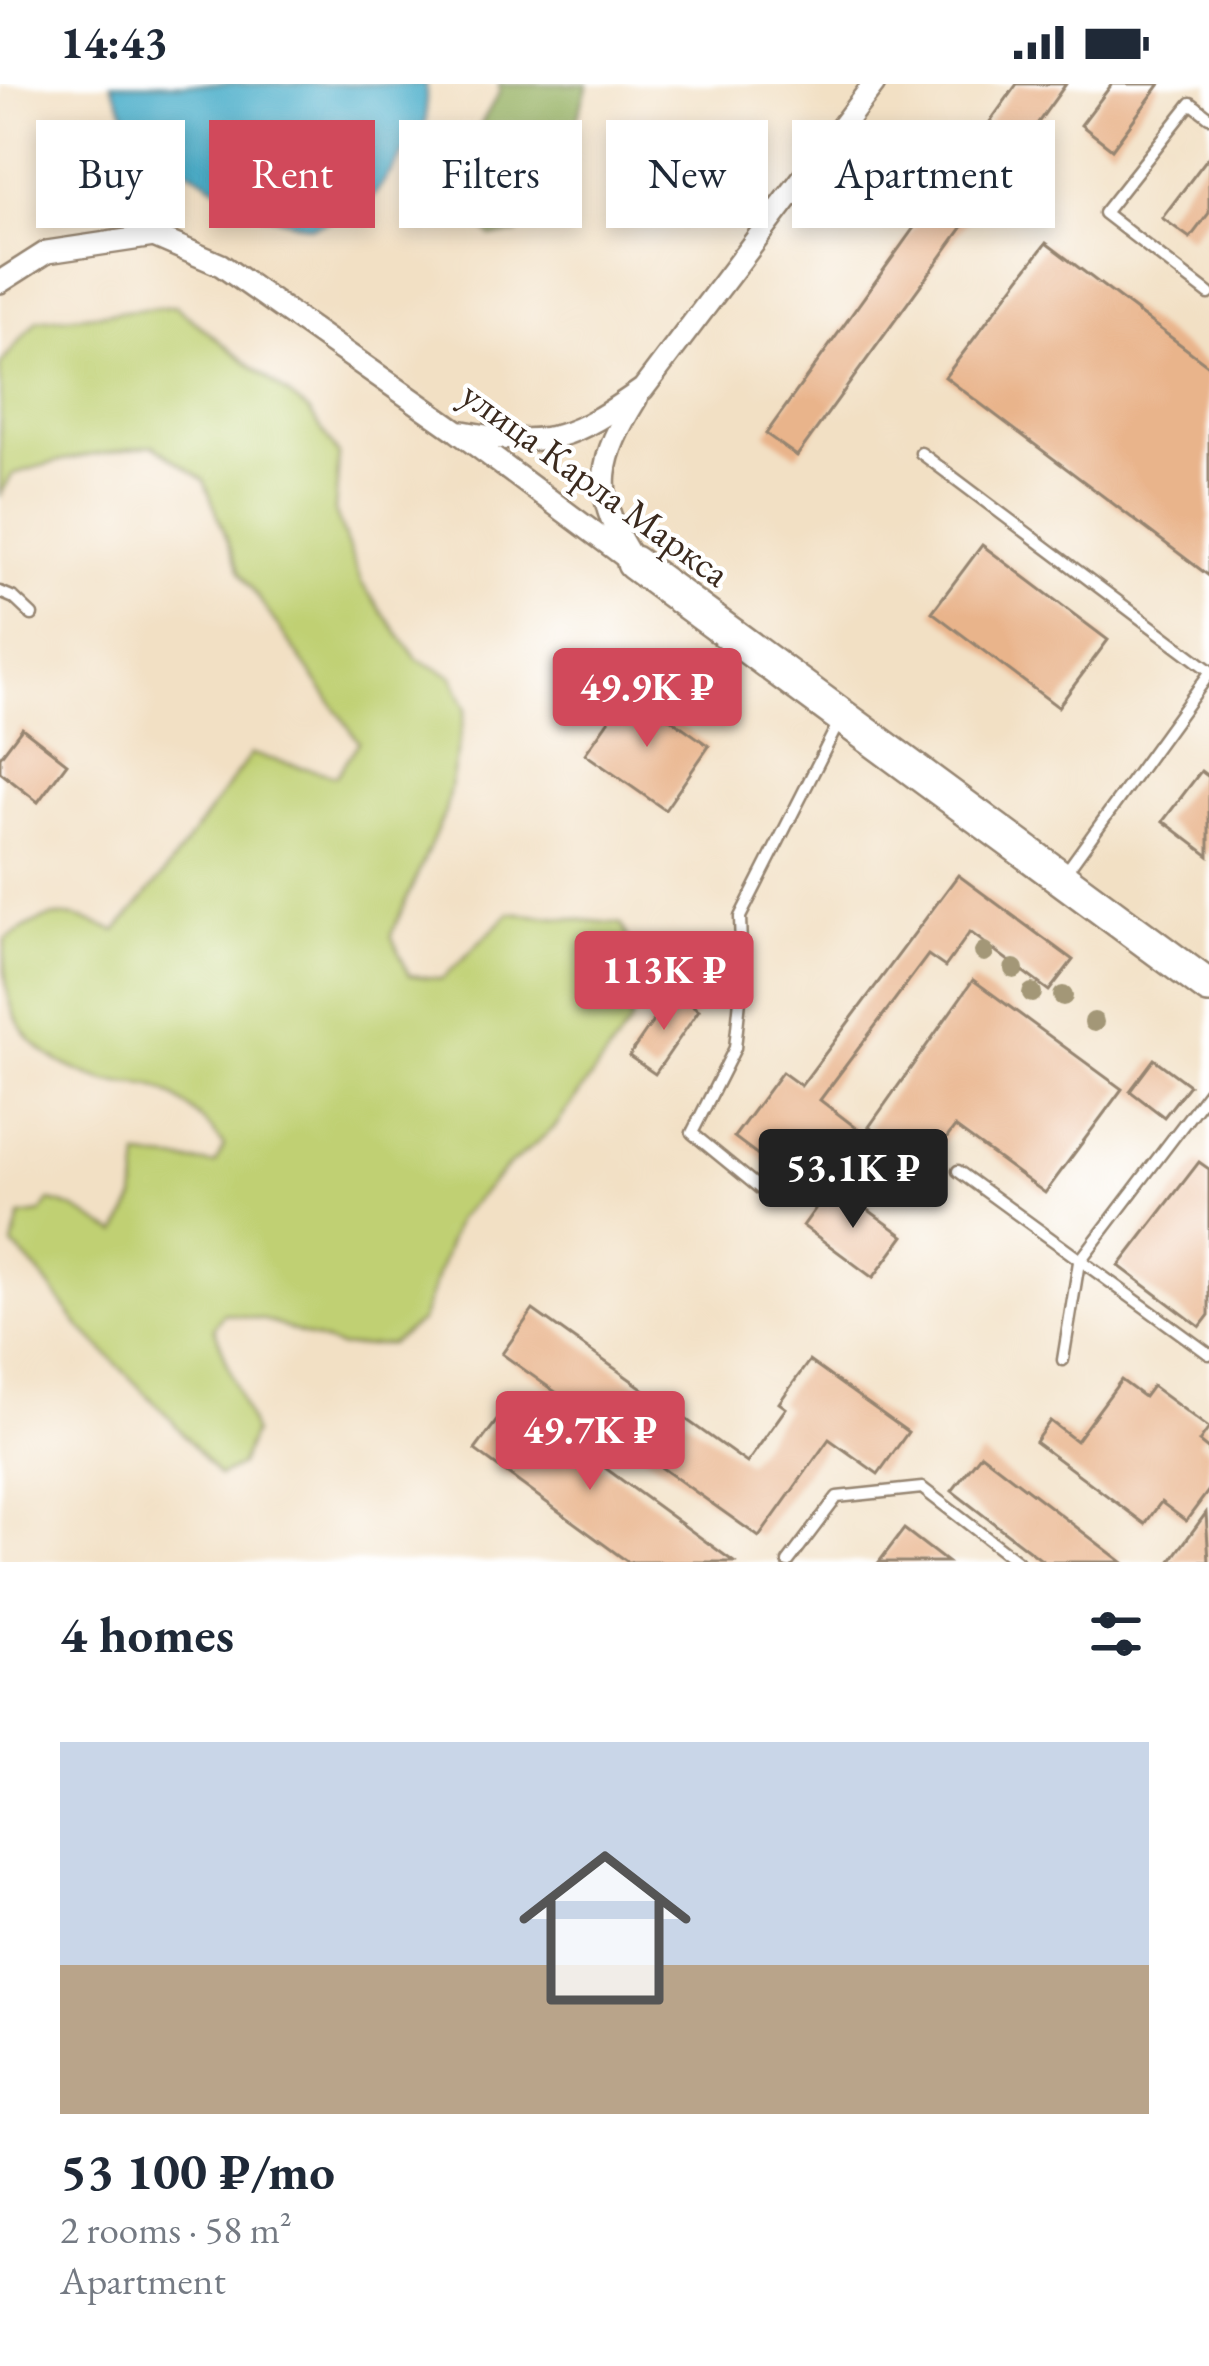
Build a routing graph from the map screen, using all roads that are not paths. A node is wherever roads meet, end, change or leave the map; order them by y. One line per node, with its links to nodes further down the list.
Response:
1 (874, 84): 5 (street)
2 (1209, 117): 4 (lane)
3 (0, 282): 6 (street, улица Карла Маркса)
4 (1209, 294)
5 (643, 389): 6 (street); 8 (street)
6 (457, 431): 8 (street, улица Карла Маркса)
7 (920, 453): 11 (lane)
8 (634, 563): 12 (street, улица Карла Маркса)
9 (0, 592): 10 (lane)
10 (32, 615)
11 (1209, 672): 13 (lane)
12 (842, 716): 13 (street, улица Карла Маркса); 17 (lane)
13 (1061, 878): 14 (street, улица Карла Маркса)
14 (1209, 987)
15 (1209, 1091): 18 (lane)
16 (958, 1172): 18 (lane)
17 (763, 1191)
18 (1079, 1262): 19 (lane); 20 (lane)
19 (1209, 1354)
20 (1063, 1360)
21 (788, 1562): 22 (lane)
22 (1018, 1562)

